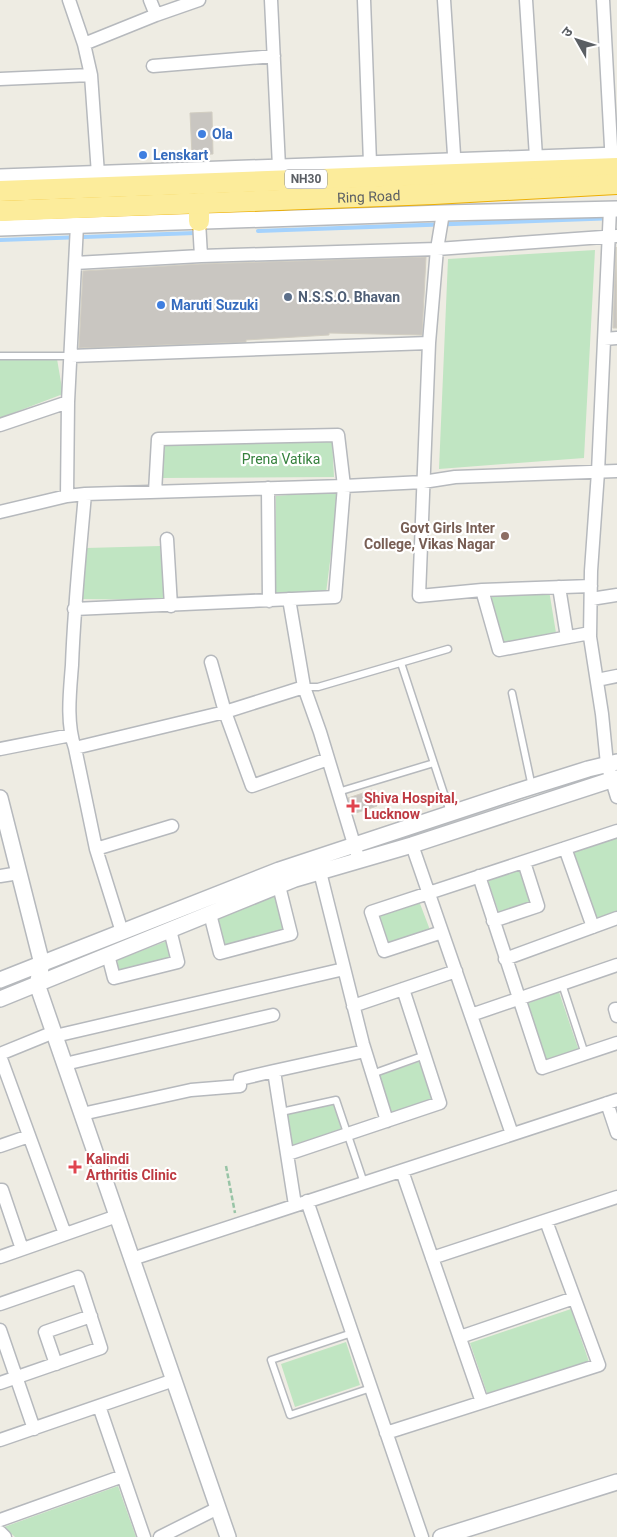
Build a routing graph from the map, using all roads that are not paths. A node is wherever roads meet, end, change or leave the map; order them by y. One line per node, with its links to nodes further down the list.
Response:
1 (69, 0): 10 (street)
2 (150, 0): 9 (street)
3 (199, 0): 9 (street)
4 (271, 0): 11 (street)
5 (364, 0): 16 (street)
6 (444, 0): 19 (street)
7 (526, 0): 15 (street)
8 (603, 0): 17 (street)
9 (156, 15): 10 (street)
10 (84, 44): 13 (street)
11 (274, 56): 12 (street); 18 (street)
12 (154, 66)
13 (91, 75): 14 (street); 20 (street)
14 (0, 79)
15 (536, 157): 17 (street); 19 (street)
16 (370, 163): 18 (street); 19 (street)
17 (615, 166): 19 (highway, Ring Road / NH30); 25 (highway, Ring Road / NH30)
18 (279, 167): 20 (street)
19 (455, 167): 22 (highway, Ring Road / NH30)
20 (98, 174): 21 (street)
21 (0, 177)
22 (0, 191)
23 (0, 210): 25 (highway, Ring Road / NH30)
24 (443, 216): 25 (street); 26 (street); 29 (street)
25 (199, 218): 28 (street); 30 (street)
26 (612, 221): 29 (street); 32 (street)
27 (0, 228): 28 (street)
28 (77, 228): 31 (street)
29 (437, 249): 30 (street); 33 (street)
30 (201, 252): 31 (street)
31 (75, 263): 35 (street)
32 (611, 338): 39 (street)
33 (429, 343): 35 (street); 40 (street)
34 (0, 356): 35 (lane)
35 (71, 356): 36 (street)
36 (68, 402): 37 (street); 45 (street)
37 (0, 425)
38 (617, 471): 39 (street)
39 (598, 472): 40 (street); 48 (street)
40 (423, 482): 41 (street); 50 (street)
41 (344, 486): 42 (street); 43 (street); 52 (street)
42 (268, 488): 43 (street); 54 (street)
43 (155, 492): 44 (street)
44 (85, 494): 45 (street); 56 (street)
45 (68, 496): 46 (street)
46 (0, 512)
47 (167, 539): 55 (street)
48 (591, 586): 49 (street); 53 (street)
49 (559, 587): 50 (street); 58 (street)
50 (482, 590): 58 (street)
51 (617, 595): 53 (street)
52 (290, 599): 54 (street); 64 (street)
53 (591, 599): 57 (street)
54 (269, 601): 55 (street)
55 (171, 606): 56 (street)
56 (74, 609): 67 (street)
57 (590, 633): 58 (street); 63 (street)
58 (567, 637)
59 (448, 649): 61 (lane)
60 (211, 662): 66 (street)
61 (402, 663): 64 (lane); 70 (lane)
62 (617, 676): 63 (street)
63 (597, 680): 71 (street)
64 (304, 687): 66 (street); 69 (street)
65 (512, 693): 73 (lane)
66 (225, 712): 67 (street); 69 (street)
67 (73, 742): 68 (street); 84 (street)
68 (0, 749)
69 (328, 759): 74 (street)
70 (434, 763): 74 (lane); 78 (lane)
71 (612, 763): 72 (street); 73 (street)
72 (614, 779): 75 (street); 77 (street)
73 (532, 787): 77 (street); 78 (street)
74 (338, 792): 82 (street)
75 (617, 797)
76 (0, 798): 89 (street)
77 (536, 804): 80 (street)
78 (450, 814): 80 (street); 82 (street)
79 (172, 826): 84 (street)
80 (455, 830): 83 (street)
81 (617, 830): 85 (street)
82 (354, 845): 86 (street); 99 (street)
83 (412, 845): 86 (street); 93 (street)
84 (96, 848): 99 (street)
85 (565, 848): 87 (street); 97 (street)
86 (359, 861): 88 (street)
87 (524, 862): 91 (street); 96 (street)
88 (320, 872): 92 (street); 105 (street)
89 (19, 873): 90 (street); 103 (street)
90 (0, 876)
91 (479, 876): 93 (street); 96 (street)
92 (278, 886): 94 (street); 94 (street)
93 (429, 893): 100 (street); 100 (street)
94 (210, 914): 98 (street)
95 (617, 918): 97 (street)
96 (493, 921): 102 (street)
97 (593, 927): 102 (street)
98 (170, 930): 101 (street); 101 (street)
99 (122, 932): 103 (street)
100 (442, 932): 106 (street)
101 (108, 955): 108 (street)
102 (505, 958): 112 (street)
103 (42, 964): 107 (street); 108 (street)
104 (617, 965): 109 (street)
105 (344, 968): 113 (street); 118 (street)
106 (456, 971): 110 (street); 116 (street)
107 (0, 980)
108 (37, 984): 111 (street); 118 (street)
109 (562, 984): 112 (street); 121 (lane)
110 (403, 989): 113 (street); 123 (street)
111 (0, 999)
112 (518, 999): 116 (street); 121 (street)
113 (354, 1006): 120 (street)
114 (617, 1008): 117 (street)
115 (273, 1015): 124 (street)
116 (471, 1016): 133 (street)
117 (617, 1016)
118 (55, 1034): 122 (street); 124 (street)
119 (617, 1043): 121 (street)
120 (365, 1051): 125 (street); 126 (street)
121 (585, 1054)
122 (0, 1055): 134 (street)
123 (425, 1055): 126 (lane); 130 (street)
124 (65, 1064): 129 (street)
125 (274, 1071): 128 (street); 129 (street)
126 (372, 1074): 130 (street)
127 (612, 1101): 131 (street); 133 (street)
128 (281, 1112): 132 (lane); 136 (street)
129 (82, 1114): 142 (street)
130 (387, 1121): 132 (street)
131 (617, 1133)
132 (347, 1134): 136 (street); 138 (lane)
133 (512, 1134): 137 (street)
134 (29, 1136): 135 (street); 144 (street)
135 (0, 1146)
136 (288, 1154): 141 (street)
137 (402, 1170): 138 (street); 147 (street)
138 (364, 1183): 141 (street)
139 (0, 1190): 145 (street)
140 (617, 1197): 143 (street)
141 (301, 1203): 148 (street); 153 (street)
142 (117, 1216): 144 (street); 148 (street)
143 (546, 1221): 147 (street); 149 (street)
144 (65, 1234): 145 (street)
145 (22, 1249): 146 (street)
146 (0, 1257)
147 (432, 1258): 154 (street)
148 (132, 1259): 157 (street)
149 (574, 1298): 154 (street); 160 (street)
150 (0, 1304): 151 (street)
151 (90, 1316): 155 (street); 155 (street)
152 (0, 1330): 156 (street)
153 (352, 1333): 159 (street); 159 (lane)
154 (460, 1337): 160 (street)
155 (56, 1364): 156 (street)
156 (16, 1377): 158 (street); 162 (street)
157 (174, 1380): 161 (street); 167 (street)
158 (0, 1383)
159 (371, 1388): 163 (street)
160 (482, 1402): 163 (street)
161 (99, 1406): 162 (street); 165 (street)
162 (34, 1428): 164 (street)
163 (386, 1433): 174 (street)
164 (0, 1440)
165 (123, 1476): 168 (street); 171 (street)
166 (617, 1482): 175 (street)
167 (218, 1508): 172 (street); 173 (street)
168 (0, 1520)
169 (0, 1532): 170 (street)
170 (5, 1537)
171 (144, 1537)
172 (160, 1537)
173 (228, 1537)
174 (422, 1537)
175 (441, 1537)

